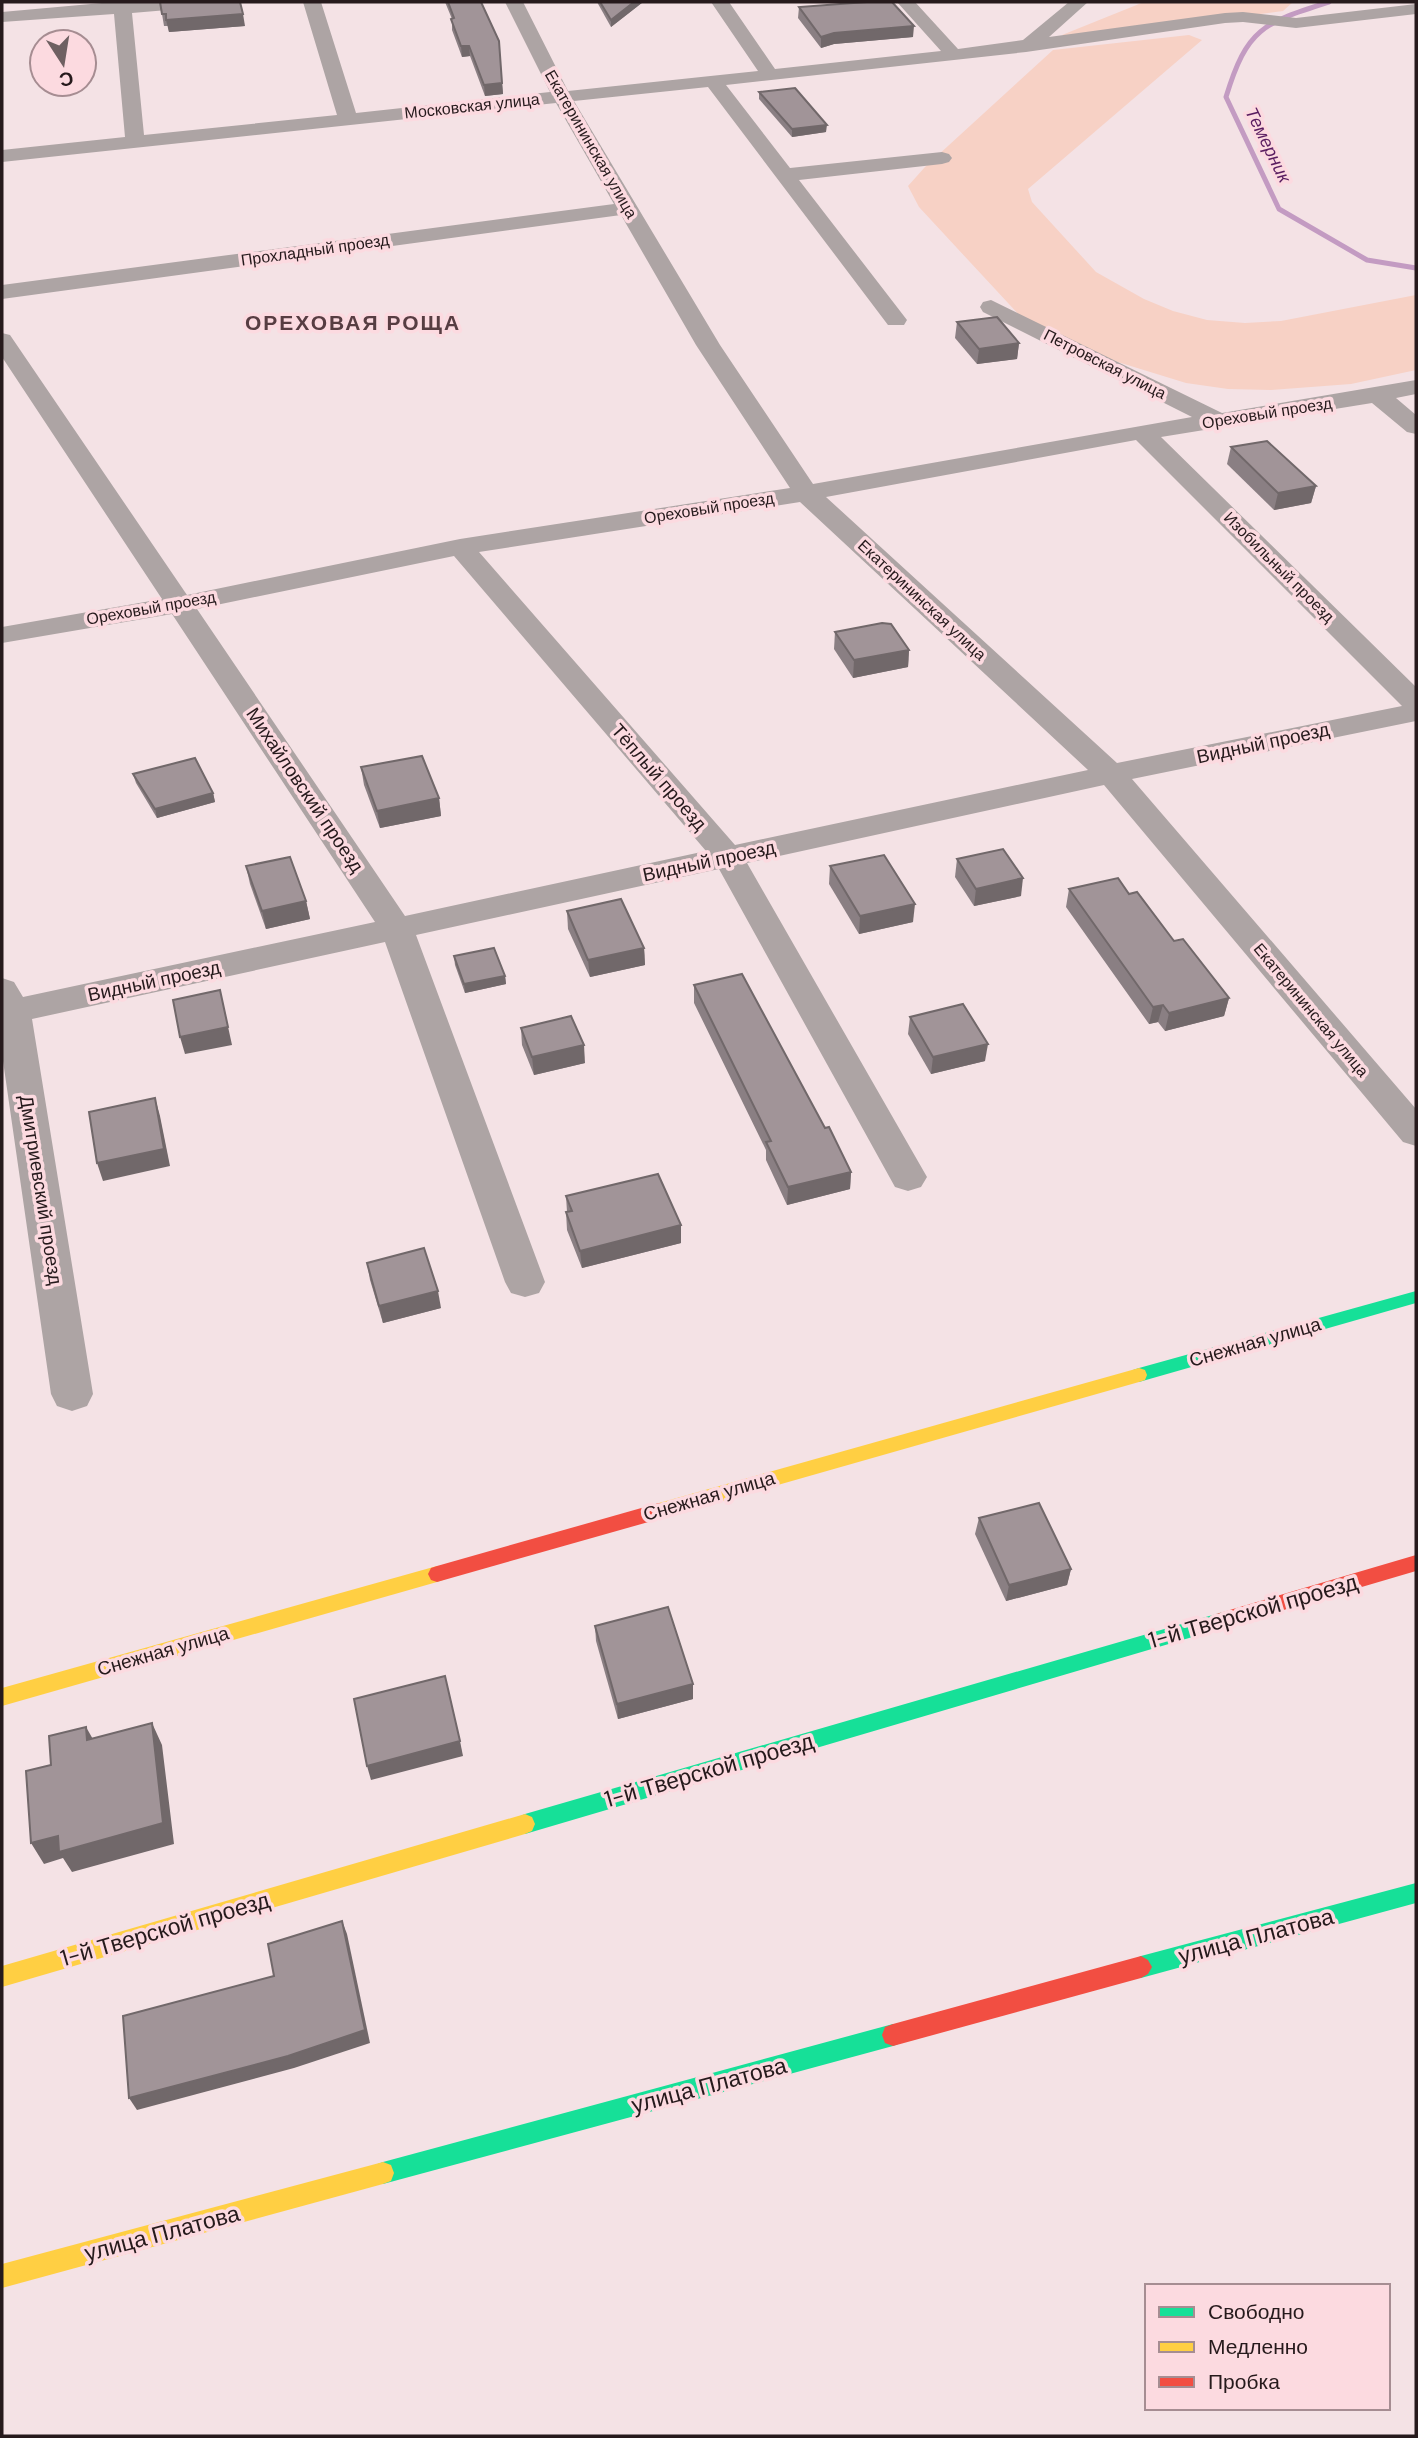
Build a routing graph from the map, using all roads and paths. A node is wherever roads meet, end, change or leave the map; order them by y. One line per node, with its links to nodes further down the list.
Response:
1 (203, 2): 7 (street)
2 (312, 2): 15 (street)
3 (514, 2): 14 (street, Екатерининская улица)
4 (720, 2): 12 (street)
5 (906, 2): 11 (street)
6 (1079, 2): 10 (street)
7 (122, 5): 9 (street); 16 (street)
8 (1416, 9): 10 (street, Московская улица)
9 (2, 17)
10 (1027, 47): 11 (street, Московская улица)
11 (954, 55): 12 (street, Московская улица)
12 (770, 75): 13 (street, Московская улица)
13 (714, 82): 14 (street, Московская улица); 19 (street)
14 (562, 97): 15 (street, Московская улица); 20 (street, Екатерининская улица)
15 (348, 119): 16 (street, Московская улица)
16 (135, 142): 17 (street, Московская улица)
17 (2, 156)
18 (942, 158): 19 (street)
19 (785, 175): 23 (street)
20 (628, 208): 21 (street, Прохладный проезд); 30 (street, Екатерининская улица)
21 (2, 292)
22 (991, 307): 27 (street, Петровская улица)
23 (896, 320)
24 (2, 340): 32 (street, Михайловский проезд)
25 (1416, 387): 26 (street, Ореховый проезд)
26 (1376, 394): 27 (street, Ореховый проезд); 28 (street)
27 (1219, 421): 29 (street, Ореховый проезд)
28 (1416, 427)
29 (1142, 432): 30 (street, Ореховый проезд); 34 (street, Изобильный проезд)
30 (806, 493): 31 (street, Ореховый проезд); 36 (street, Екатерининская улица)
31 (460, 547): 32 (street, Ореховый проезд); 37 (street, Тёплый проезд)
32 (181, 604): 33 (street, Ореховый проезд); 38 (street, Михайловский проезд)
33 (2, 635)
34 (1416, 702)
35 (1416, 712): 36 (street, Видный проезд)
36 (1111, 774): 37 (street, Видный проезд); 40 (street, Екатерининская улица)
37 (728, 857): 38 (street, Видный проезд); 41 (street, Тёплый проезд)
38 (397, 929): 39 (street, Видный проезд); 42 (street, Михайловский проезд)
39 (5, 1005): 44 (street, Дмитриевский проезд)
40 (1416, 1133)
41 (908, 1177)
42 (525, 1282)
43 (1416, 1297): 46 (street, Снежная улица)
44 (72, 1394)
45 (1416, 1563): 48 (street, 1-й Тверской проезд)
46 (2, 1697)
47 (1416, 1893): 49 (street, улица Платова)
48 (2, 1977)
49 (2, 2276)

